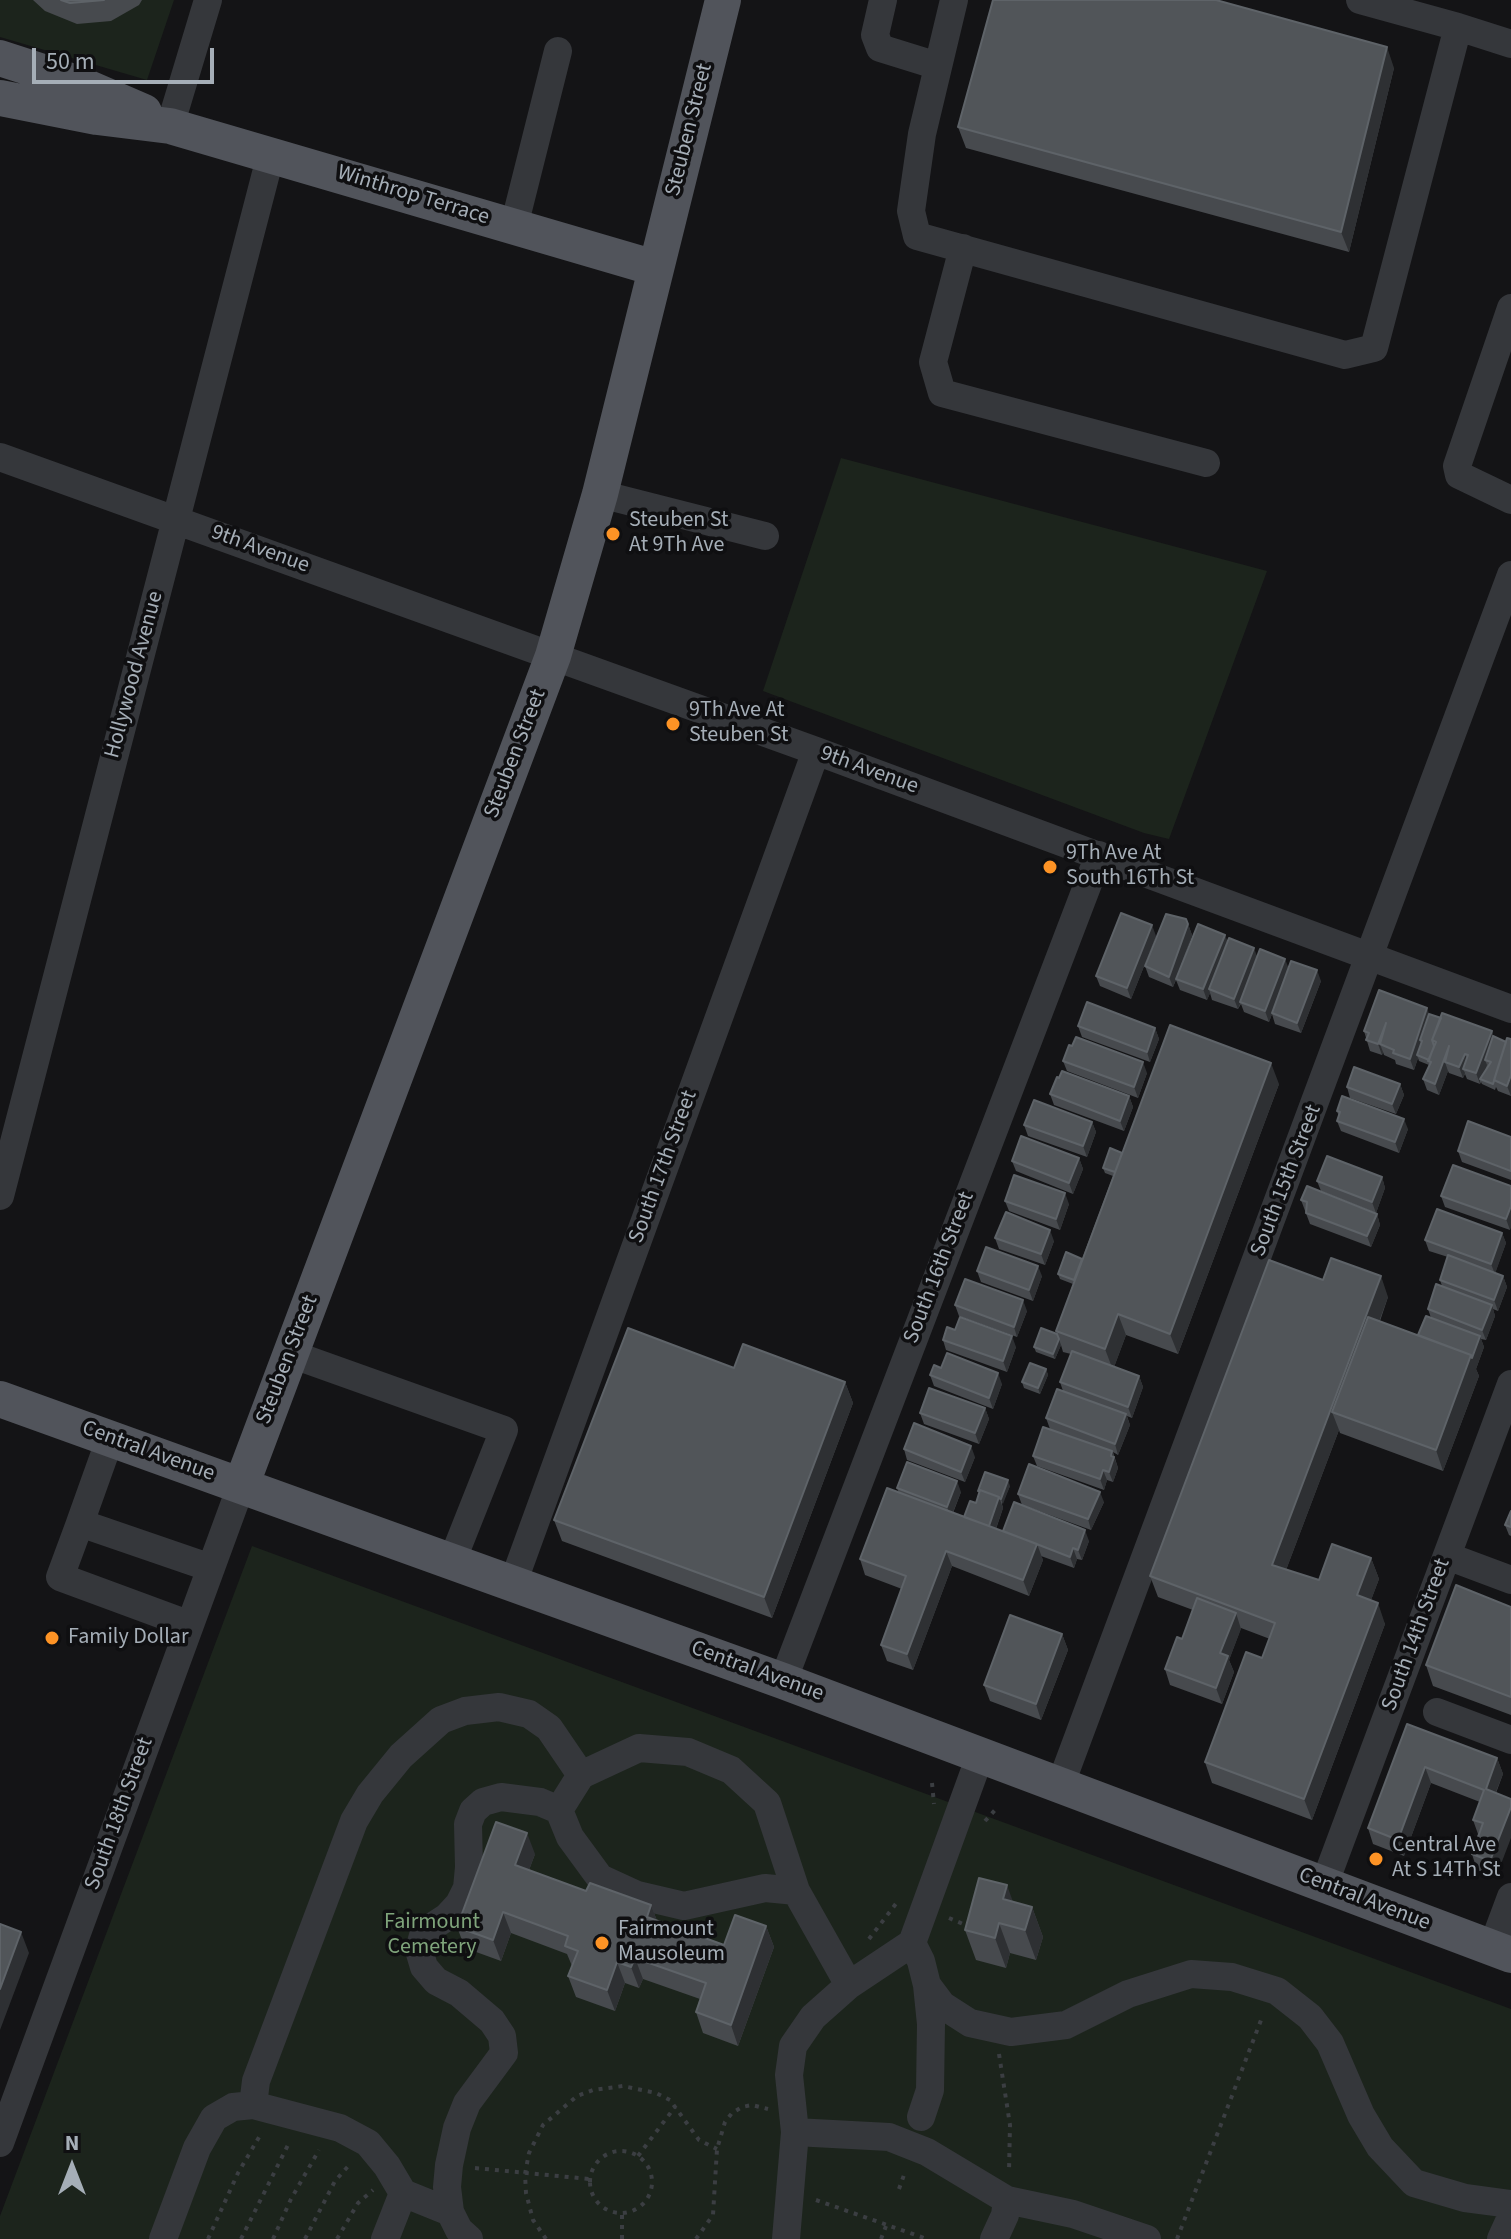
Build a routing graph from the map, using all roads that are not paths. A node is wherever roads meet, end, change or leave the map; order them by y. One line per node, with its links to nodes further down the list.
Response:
1 (208, 0): 13 (street)
2 (723, 0): 17 (main road, Steuben Street)
3 (883, 0): 11 (street)
4 (954, 0): 11 (street)
5 (1360, 0): 6 (street)
6 (1410, 6): 7 (street)
7 (1458, 27): 8 (street); 16 (street)
8 (1511, 44)
9 (558, 51): 15 (street)
10 (0, 58): 13 (main road, Winthrop Terrace)
11 (938, 66): 16 (street)
12 (0, 98): 13 (main road, Winthrop Terrace)
13 (170, 126): 14 (main road, Winthrop Terrace)
14 (271, 154): 15 (main road, Winthrop Terrace); 23 (street, Hollywood Avenue)
15 (514, 226): 17 (main road, Winthrop Terrace)
16 (963, 248): 20 (street)
17 (655, 268): 21 (main road, Steuben Street)
18 (1511, 308): 22 (street)
19 (0, 457): 23 (street, 9th Avenue)
20 (1206, 463)
21 (600, 494): 24 (street); 26 (main road, Steuben Street)
22 (1511, 500)
23 (175, 519): 26 (street, 9th Avenue); 31 (street, Hollywood Avenue)
24 (765, 536)
25 (1511, 575): 29 (street, South 15th Street)
26 (553, 656): 27 (street, 9th Avenue); 32 (main road, Steuben Street)
27 (816, 751): 28 (street, 9th Avenue); 42 (street, South 17th Street)
28 (1099, 855): 29 (street, 9th Avenue); 44 (street, South 16th Street)
29 (1371, 956): 30 (street, 9th Avenue); 49 (street, South 15th Street)
30 (1511, 1009)
31 (0, 1196)
32 (291, 1354): 36 (main road, Steuben Street); 39 (street)
33 (1511, 1384): 38 (street, South 14th Street)
34 (0, 1399): 35 (main road, Central Avenue)
35 (110, 1439): 36 (main road, Central Avenue); 37 (street)
36 (241, 1486): 39 (main road, Central Avenue); 40 (street, South 18th Street)
37 (80, 1523): 40 (street); 43 (street)
38 (1447, 1556): 41 (street); 51 (street, South 14th Street)
39 (452, 1561): 42 (main road, Central Avenue)
40 (211, 1568): 43 (street, South 18th Street)
41 (1511, 1580)
42 (513, 1583): 44 (main road, Central Avenue)
43 (190, 1625): 62 (street, South 18th Street)
44 (783, 1681): 47 (main road, Central Avenue)
45 (1437, 1712): 46 (street)
46 (1511, 1740)
47 (980, 1756): 49 (main road, Central Avenue); 54 (street)
48 (581, 1775): 50 (street); 52 (street); 58 (street)
49 (1060, 1786): 51 (main road, Central Avenue)
50 (559, 1810): 52 (street); 67 (street)
51 (1324, 1885): 55 (main road, Central Avenue)
52 (796, 1891): 56 (street)
53 (1511, 1897): 55 (street)
54 (912, 1943): 56 (street); 57 (street)
55 (1501, 1952)
56 (849, 1985): 60 (street)
57 (927, 1985): 59 (street); 66 (street)
58 (253, 2105): 64 (street); 69 (street)
59 (921, 2117): 61 (street); 63 (street)
60 (795, 2126): 61 (street); 72 (street)
61 (889, 2137): 63 (street)
62 (0, 2143)
63 (927, 2152): 65 (street)
64 (393, 2189): 67 (street); 70 (street)
65 (1007, 2200): 73 (street); 74 (street)
66 (1511, 2204)
67 (450, 2212): 71 (street)
68 (1511, 2217): 75 (street)
69 (163, 2239)
70 (385, 2239)
71 (469, 2239)
72 (786, 2239)
73 (994, 2239)
74 (1147, 2239)
75 (1501, 2239)

